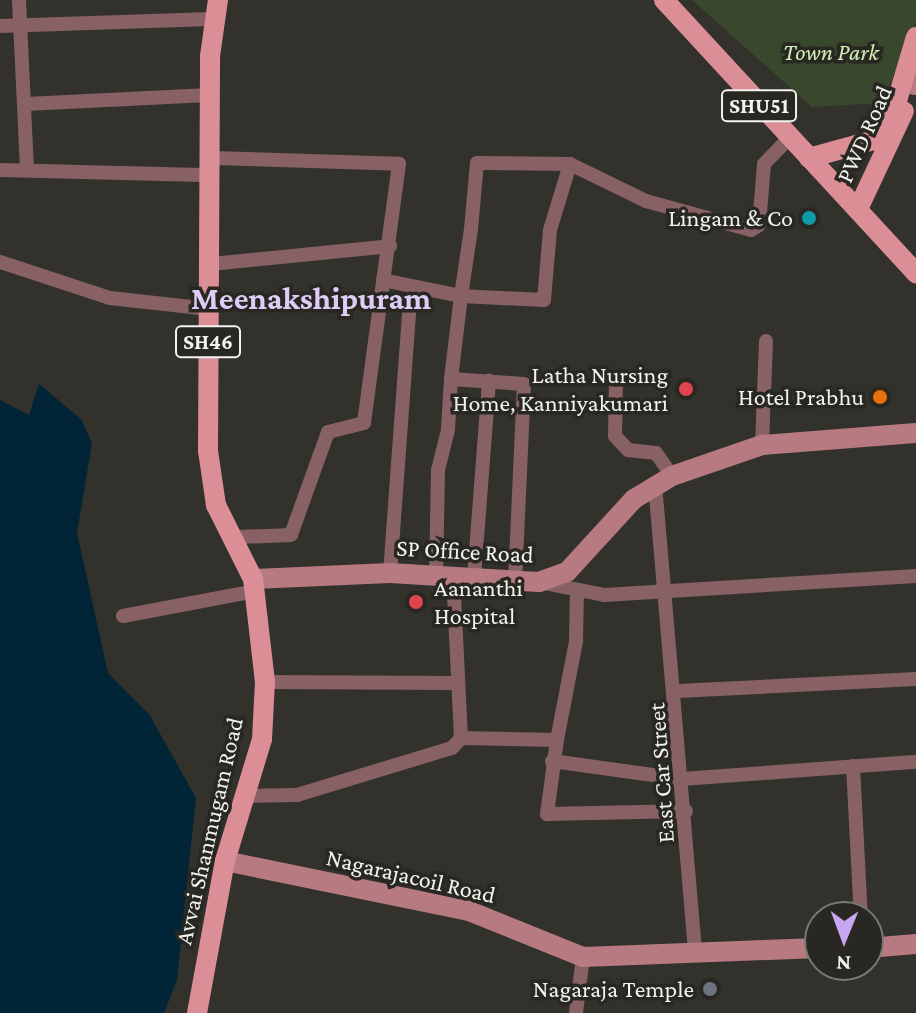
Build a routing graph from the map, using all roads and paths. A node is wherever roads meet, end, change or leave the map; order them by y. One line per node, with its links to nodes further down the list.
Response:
1 (19, 0): 4 (street)
2 (664, 0): 10 (main road, SHU51)
3 (214, 9): 4 (street); 8 (main road, Avvai Shanmugam Road / SH46)
4 (21, 24): 5 (street); 9 (street)
5 (0, 26)
6 (916, 37): 11 (main road, PWD Road)
7 (915, 82): 16 (main road, PWD Road)
8 (209, 95): 9 (street); 13 (main road, Avvai Shanmugam Road / SH46)
9 (26, 104): 14 (street)
10 (788, 139): 11 (main road, SHU51); 12 (street)
11 (809, 158): 16 (main road, SHU51)
12 (570, 164): 22 (street); 22 (street)
13 (212, 166): 14 (street); 17 (street); 19 (main road, Avvai Shanmugam Road / SH46)
14 (27, 168): 15 (street)
15 (0, 170)
16 (858, 209): 20 (main road, SHU51)
17 (390, 246): 19 (street); 21 (street)
18 (0, 262): 23 (street)
19 (211, 264): 23 (main road, Avvai Shanmugam Road / SH46)
20 (916, 273)
21 (383, 280): 22 (street); 32 (street)
22 (461, 296): 26 (street)
23 (209, 309): 32 (main road, Avvai Shanmugam Road / SH46)
24 (409, 314): 33 (street)
25 (766, 341): 30 (street)
26 (451, 379): 28 (street); 34 (street)
27 (616, 380): 31 (street)
28 (489, 381): 36 (street); 37 (street)
29 (916, 433): 30 (street, SP Office Road)
30 (762, 445): 31 (street, SP Office Road)
31 (664, 480): 38 (street, SP Office Road); 41 (street, East Car Street)
32 (238, 537): 39 (main road, Avvai Shanmugam Road / SH46)
33 (390, 573): 34 (street, SP Office Road); 39 (street, SP Office Road)
34 (444, 576): 36 (street, SP Office Road); 45 (street)
35 (916, 576): 41 (street)
36 (474, 577): 37 (street, SP Office Road)
37 (515, 580): 38 (street, SP Office Road)
38 (539, 582): 40 (street)
39 (254, 585): 42 (street); 44 (main road, Avvai Shanmugam Road / SH46)
40 (577, 591): 41 (street); 48 (street)
41 (666, 594): 46 (street, East Car Street)
42 (123, 616)
43 (916, 679): 46 (street)
44 (265, 682): 45 (street); 53 (main road, Avvai Shanmugam Road / SH46)
45 (456, 683): 47 (street)
46 (678, 691): 52 (street, East Car Street)
47 (461, 738): 48 (street); 53 (street)
48 (557, 740): 49 (street)
49 (552, 761): 52 (street); 54 (street)
50 (916, 762): 51 (street)
51 (853, 766): 52 (street); 56 (street)
52 (682, 779): 54 (street, East Car Street)
53 (246, 796): 55 (main road, Avvai Shanmugam Road / SH46)
54 (686, 811): 60 (street, East Car Street)
55 (225, 861): 61 (street, Nagarajacoil Road); 62 (main road, Avvai Shanmugam Road / SH46)
56 (860, 901)
57 (916, 944): 58 (street)
58 (884, 947)
59 (804, 948): 60 (street, Nagarajacoil Road)
60 (695, 950): 61 (street, Nagarajacoil Road)
61 (583, 957): 63 (street)
62 (197, 1013)
63 (576, 1013)

